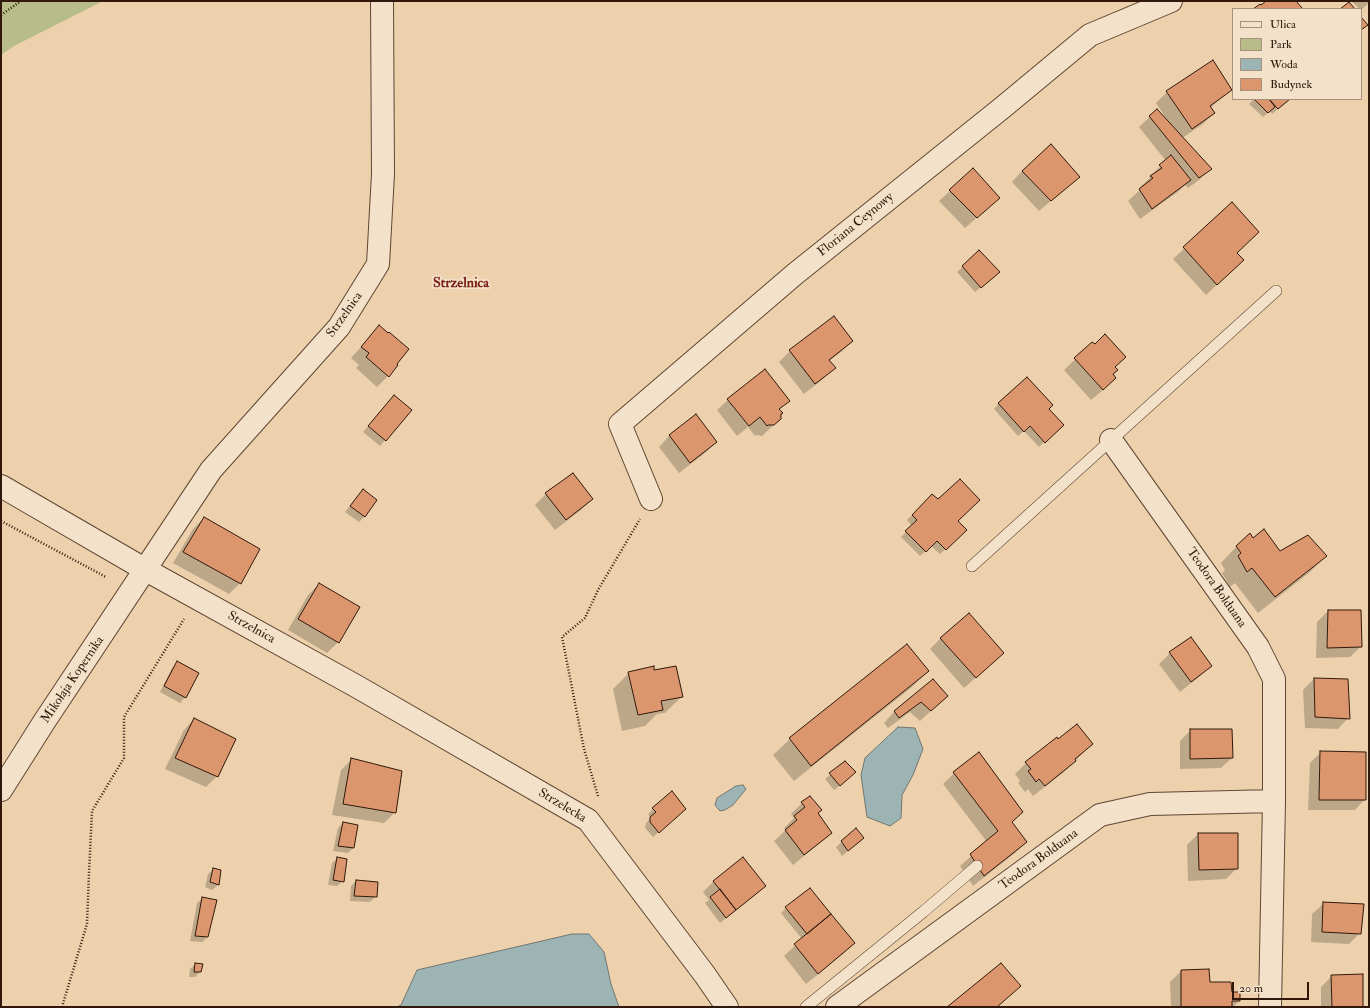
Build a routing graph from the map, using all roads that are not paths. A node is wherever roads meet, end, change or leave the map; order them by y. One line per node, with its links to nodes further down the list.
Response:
1 (382, 1): 8 (street, Strzelnica)
2 (1157, 4): 6 (street, Floriana Ceynowy)
3 (1276, 291): 4 (lane)
4 (1111, 440): 7 (lane); 11 (street, Teodora Bolduana)
5 (1, 486): 8 (street, Strzelnica)
6 (651, 499)
7 (972, 566)
8 (146, 570): 9 (street, Strzelnica); 10 (street, Mikołaja Kopernika)
9 (356, 686): 13 (street, Strzelecka)
10 (1, 790)
11 (1274, 801): 15 (street, Teodora Bolduana); 16 (street, Teodora Bolduana)
12 (977, 866): 14 (lane)
13 (727, 1007)
14 (806, 1007)
15 (837, 1007)
16 (1270, 1007)

